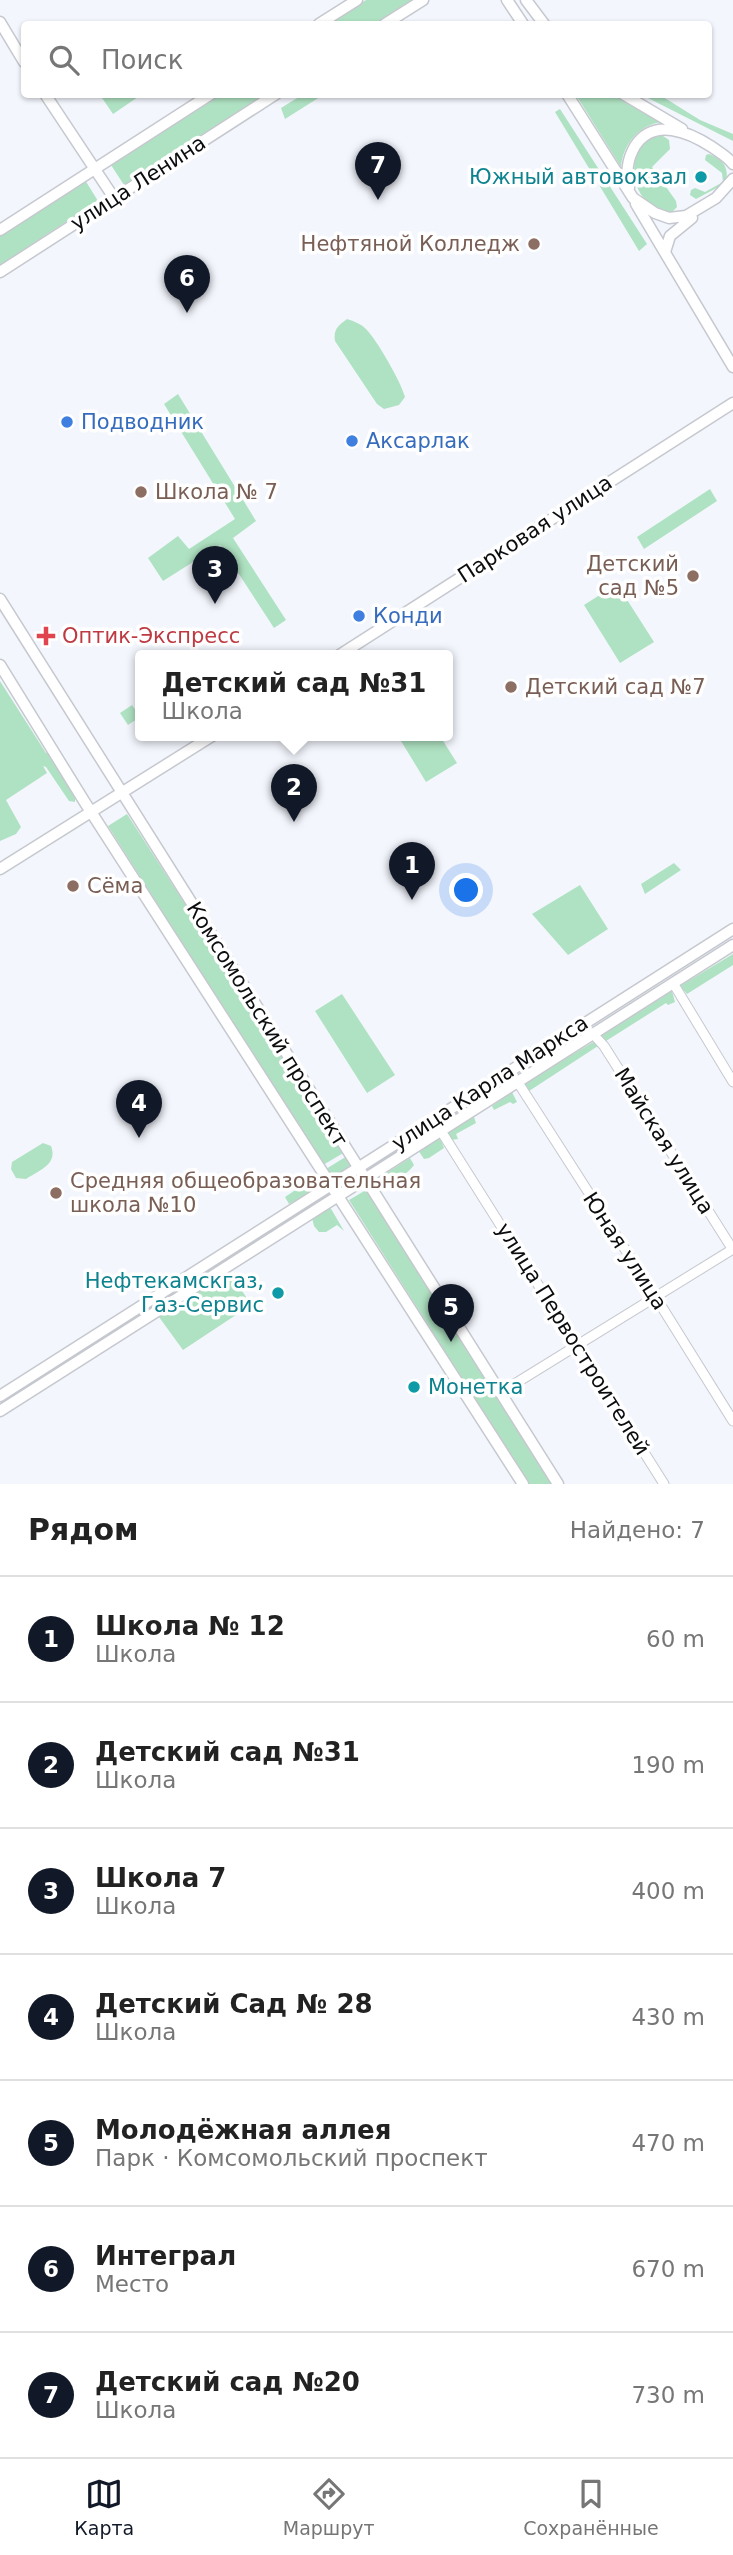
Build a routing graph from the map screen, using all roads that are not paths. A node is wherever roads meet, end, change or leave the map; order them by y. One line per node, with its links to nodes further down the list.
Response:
1 (357, 0): 5 (main road)
2 (423, 0): 6 (main road)
3 (507, 0): 7 (main road)
4 (526, 0): 8 (main road)
5 (324, 21)
6 (390, 21)
7 (521, 21)
8 (542, 21)
9 (0, 22): 10 (main road)
10 (21, 57)
11 (49, 98): 19 (main road)
12 (205, 98): 19 (main road, улица Ленина)
13 (270, 98): 23 (main road, улица Ленина)
14 (570, 98): 22 (main road)
15 (630, 98): 16 (main road)
16 (696, 137): 17 (main road); 18 (main road); 22 (main road)
17 (733, 152)
18 (733, 164)
19 (94, 170): 23 (main road); 26 (main road, улица Ленина)
20 (733, 178): 24 (main road)
21 (733, 189): 24 (main road)
22 (631, 196): 25 (main road); 27 (main road)
23 (114, 198): 28 (main road, улица Ленина)
24 (716, 198): 25 (main road)
25 (706, 205): 27 (main road)
26 (0, 230)
27 (665, 252): 29 (main road)
28 (0, 272)
29 (733, 367)
30 (733, 404): 32 (main road, Парковая улица)
31 (0, 599): 35 (main road, Комсомольский проспект)
32 (347, 650)
33 (0, 665): 36 (main road, Комсомольский проспект)
34 (204, 741): 35 (main road)
35 (121, 793): 36 (main road); 47 (main road, Комсомольский проспект)
36 (91, 812): 37 (main road); 48 (main road, Комсомольский проспект)
37 (0, 869)
38 (733, 929): 39 (main road, улица Карла Маркса)
39 (708, 944): 41 (main road); 47 (main road, улица Карла Маркса)
40 (733, 945): 41 (main road, улица Карла Маркса)
41 (715, 957): 42 (main road, улица Карла Маркса)
42 (673, 984): 43 (main road, улица Карла Маркса); 45 (street)
43 (592, 1033): 44 (main road, улица Карла Маркса); 50 (street, Майская улица)
44 (517, 1081): 46 (main road, улица Карла Маркса); 51 (street, Юная улица)
45 (733, 1082)
46 (441, 1131): 47 (main road, улица Карла Маркса); 52 (street, улица Первостроителей)
47 (361, 1174): 48 (main road, улица Карла Маркса); 49 (main road, улица Карла Маркса); 53 (main road, Комсомольский проспект)
48 (331, 1186): 49 (main road, Комсомольский проспект); 54 (main road, улица Карла Маркса)
49 (338, 1196): 55 (main road, улица Карла Маркса); 57 (main road, Комсомольский проспект)
50 (733, 1249): 51 (street)
51 (656, 1296): 52 (street); 56 (street, Юная улица)
52 (576, 1346): 53 (street); 59 (street, улица Первостроителей)
53 (500, 1393): 58 (main road, Комсомольский проспект)
54 (0, 1396)
55 (0, 1411)
56 (733, 1421)
57 (523, 1484)
58 (558, 1484)
59 (664, 1484)

